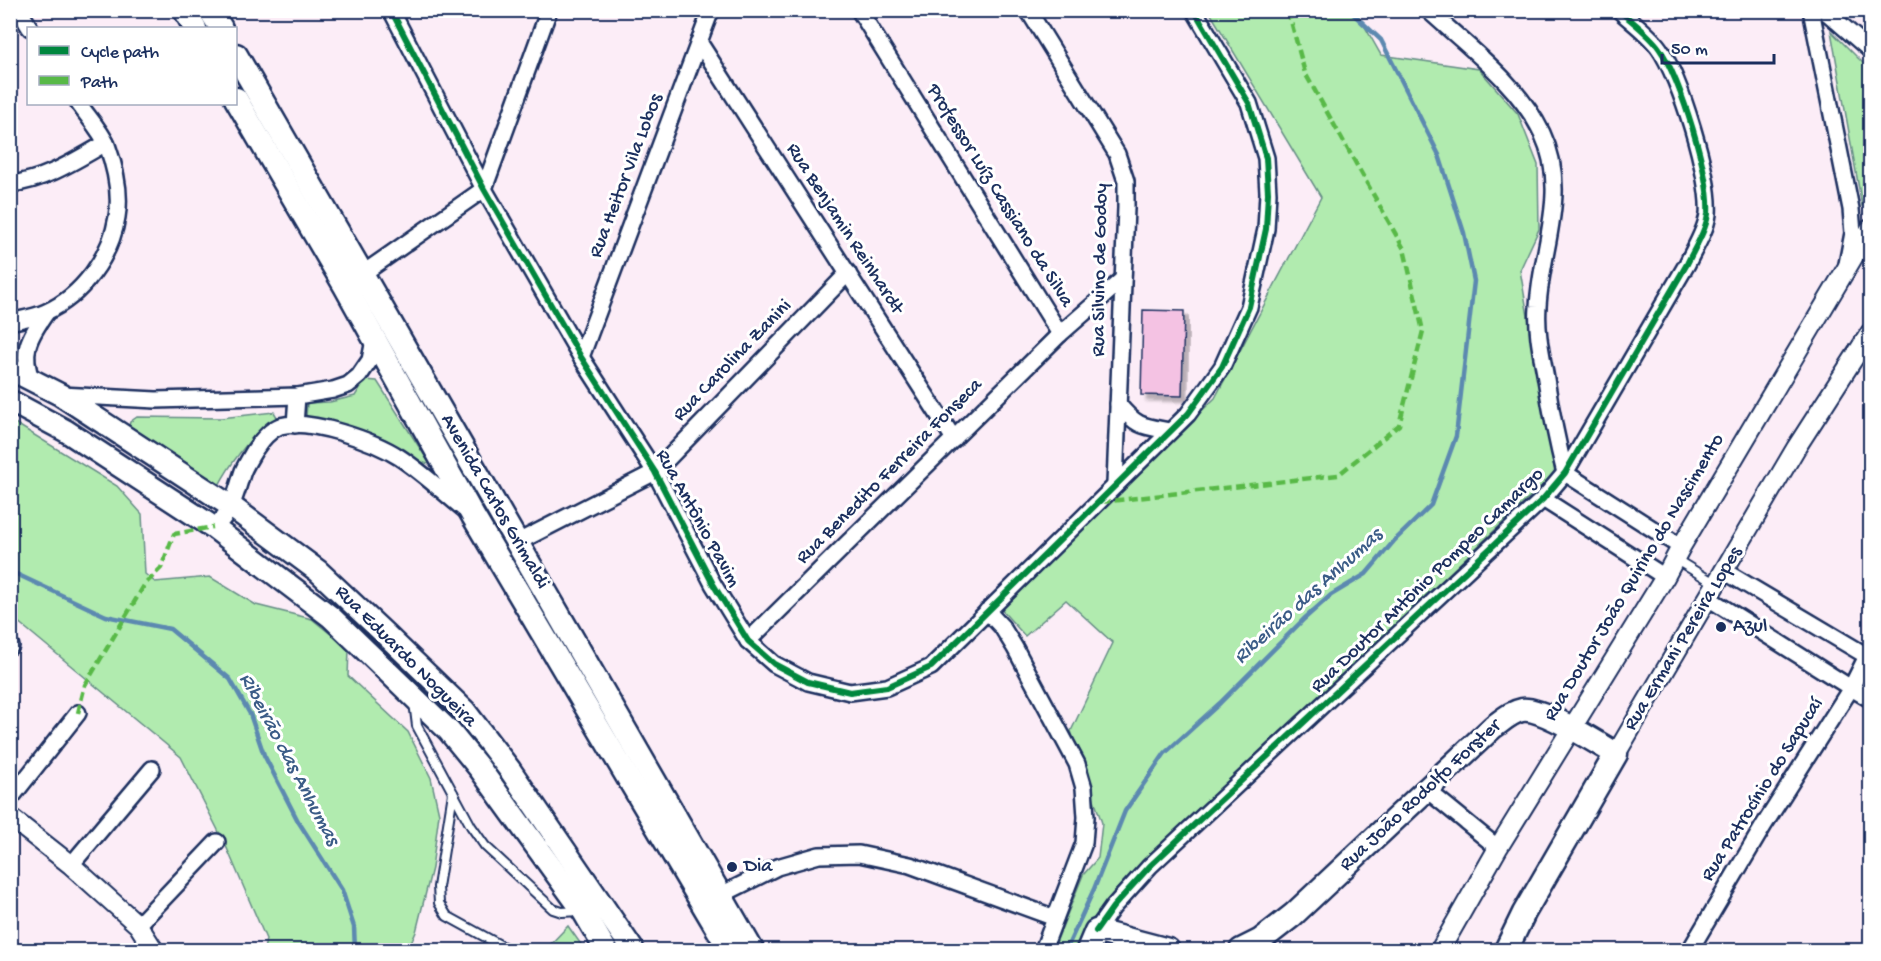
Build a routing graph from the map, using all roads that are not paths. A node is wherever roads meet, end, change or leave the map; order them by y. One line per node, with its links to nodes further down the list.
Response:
1 (19, 10): 14 (street)
2 (185, 10): 15 (main road)
3 (210, 10): 16 (main road)
4 (549, 10): 24 (street)
5 (711, 10): 17 (street, Rua Heitor Vila Lobos)
6 (859, 10): 33 (street, Professor Luíz Cassiano da Silva)
7 (1028, 10): 28 (street, Rua Silvino de Godoy)
8 (1194, 10): 43 (street, Rua Antônio Pavim)
9 (1428, 10): 46 (street)
10 (1619, 10): 46 (street, Rua Doutor Antônio Pompeo Camargo)
11 (1811, 10): 26 (street)
12 (1824, 10): 18 (street)
13 (395, 13): 24 (street, Rua Antônio Pavim)
14 (29, 27)
15 (194, 27)
16 (219, 27)
17 (699, 42): 27 (street, Rua Benjamin Reinhardt); 35 (street, Rua Heitor Vila Lobos)
18 (1870, 50)
19 (237, 57): 29 (main road, Avenida Carlos Grimaldi)
20 (237, 101): 29 (main road, Avenida Carlos Grimaldi)
21 (80, 105): 22 (street)
22 (106, 143): 23 (street); 30 (street)
23 (10, 184)
24 (484, 189): 29 (street); 35 (street, Rua Antônio Pavim)
25 (1870, 229): 26 (street, Rua Doutor João Quirino do Nascimento)
26 (1846, 268): 53 (street, Rua Doutor João Quirino do Nascimento)
27 (848, 273): 44 (street, Rua Benjamin Reinhardt); 45 (street, Rua Carolina Zanini)
28 (1123, 279): 33 (street, Professor Luíz Cassiano da Silva); 41 (street, Rua Silvino de Godoy)
29 (353, 280): 34 (main road, Avenida Carlos Grimaldi); 52 (main road, Avenida Carlos Grimaldi)
30 (46, 313): 31 (street); 37 (street)
31 (10, 322)
32 (1870, 333): 55 (street, Rua Ermani Pereira Lopes)
33 (1060, 334): 44 (street, Rua Benedito Ferreira Fonseca)
34 (374, 340): 39 (street); 50 (main road, Avenida Carlos Grimaldi)
35 (581, 357): 45 (street, Rua Antônio Pavim)
36 (10, 369): 37 (main road, Rua Eduardo Nogueira)
37 (32, 381): 38 (main road, Rua Eduardo Nogueira)
38 (61, 395): 39 (street); 49 (main road, Rua Eduardo Nogueira)
39 (297, 396): 42 (street)
40 (10, 400): 51 (main road, Rua Eduardo Nogueira)
41 (1118, 404): 43 (street); 47 (street, Rua Silvino de Godoy)
42 (295, 425): 49 (street); 50 (street)
43 (1170, 430): 47 (street, Rua Antônio Pavim)
44 (954, 439): 57 (street, Rua Benedito Ferreira Fonseca)
45 (655, 472): 52 (street, Rua Carolina Zanini); 57 (street, Rua Antônio Pavim)
46 (1565, 473): 48 (street, Rua Doutor Antônio Pompeo Camargo); 53 (street)
47 (1115, 484): 56 (street, Rua Antônio Pavim)
48 (1543, 499): 54 (street); 77 (street, Rua Doutor Antônio Pompeo Camargo)
49 (232, 507): 51 (street); 81 (main road, Rua Eduardo Nogueira)
50 (474, 516): 82 (main road, Avenida Carlos Grimaldi)
51 (213, 527): 60 (main road, Rua Eduardo Nogueira)
52 (518, 542): 73 (main road, Avenida Carlos Grimaldi)
53 (1678, 553): 54 (street, Rua Doutor João Quirino do Nascimento); 55 (lane)
54 (1665, 577): 63 (street, Rua Doutor João Quirino do Nascimento)
55 (1716, 584): 58 (street); 59 (street); 64 (street, Rua Ermani Pereira Lopes)
56 (987, 611): 57 (street, Rua Antônio Pavim); 75 (street)
57 (748, 641)
58 (1869, 653): 59 (street, Rua Patrocínio do Sapucaí)
59 (1851, 688): 61 (street); 89 (street, Rua Patrocínio do Sapucaí)
60 (414, 697): 67 (lane); 74 (main road, Rua Eduardo Nogueira)
61 (1870, 698)
62 (78, 713): 68 (street)
63 (1572, 728): 64 (main road, Rua João Rodolfo Forster); 66 (main road, Rua João Rodolfo Forster); 71 (street, Rua Doutor João Quirino do Nascimento)
64 (1616, 754): 88 (main road, Rua Ermani Pereira Lopes)
65 (152, 769): 72 (street)
66 (1427, 790): 71 (street); 86 (main road, Rua João Rodolfo Forster)
67 (453, 793): 74 (lane); 79 (lane)
68 (10, 799)
69 (10, 817): 72 (street)
70 (217, 842): 76 (street)
71 (1498, 848): 87 (street, Rua Doutor João Quirino do Nascimento)
72 (71, 865): 76 (street)
73 (719, 896): 75 (street); 83 (main road, Avenida Carlos Grimaldi)
74 (583, 911): 80 (main road, Rua Eduardo Nogueira)
75 (1055, 918): 84 (street)
76 (138, 925): 78 (street)
77 (1092, 941): 85 (main road)
78 (154, 951)
79 (509, 951)
80 (606, 951)
81 (633, 951)
82 (730, 951)
83 (752, 951)
84 (1042, 951)
85 (1168, 951)
86 (1241, 951)
87 (1440, 951)
88 (1506, 951)
89 (1690, 951)

